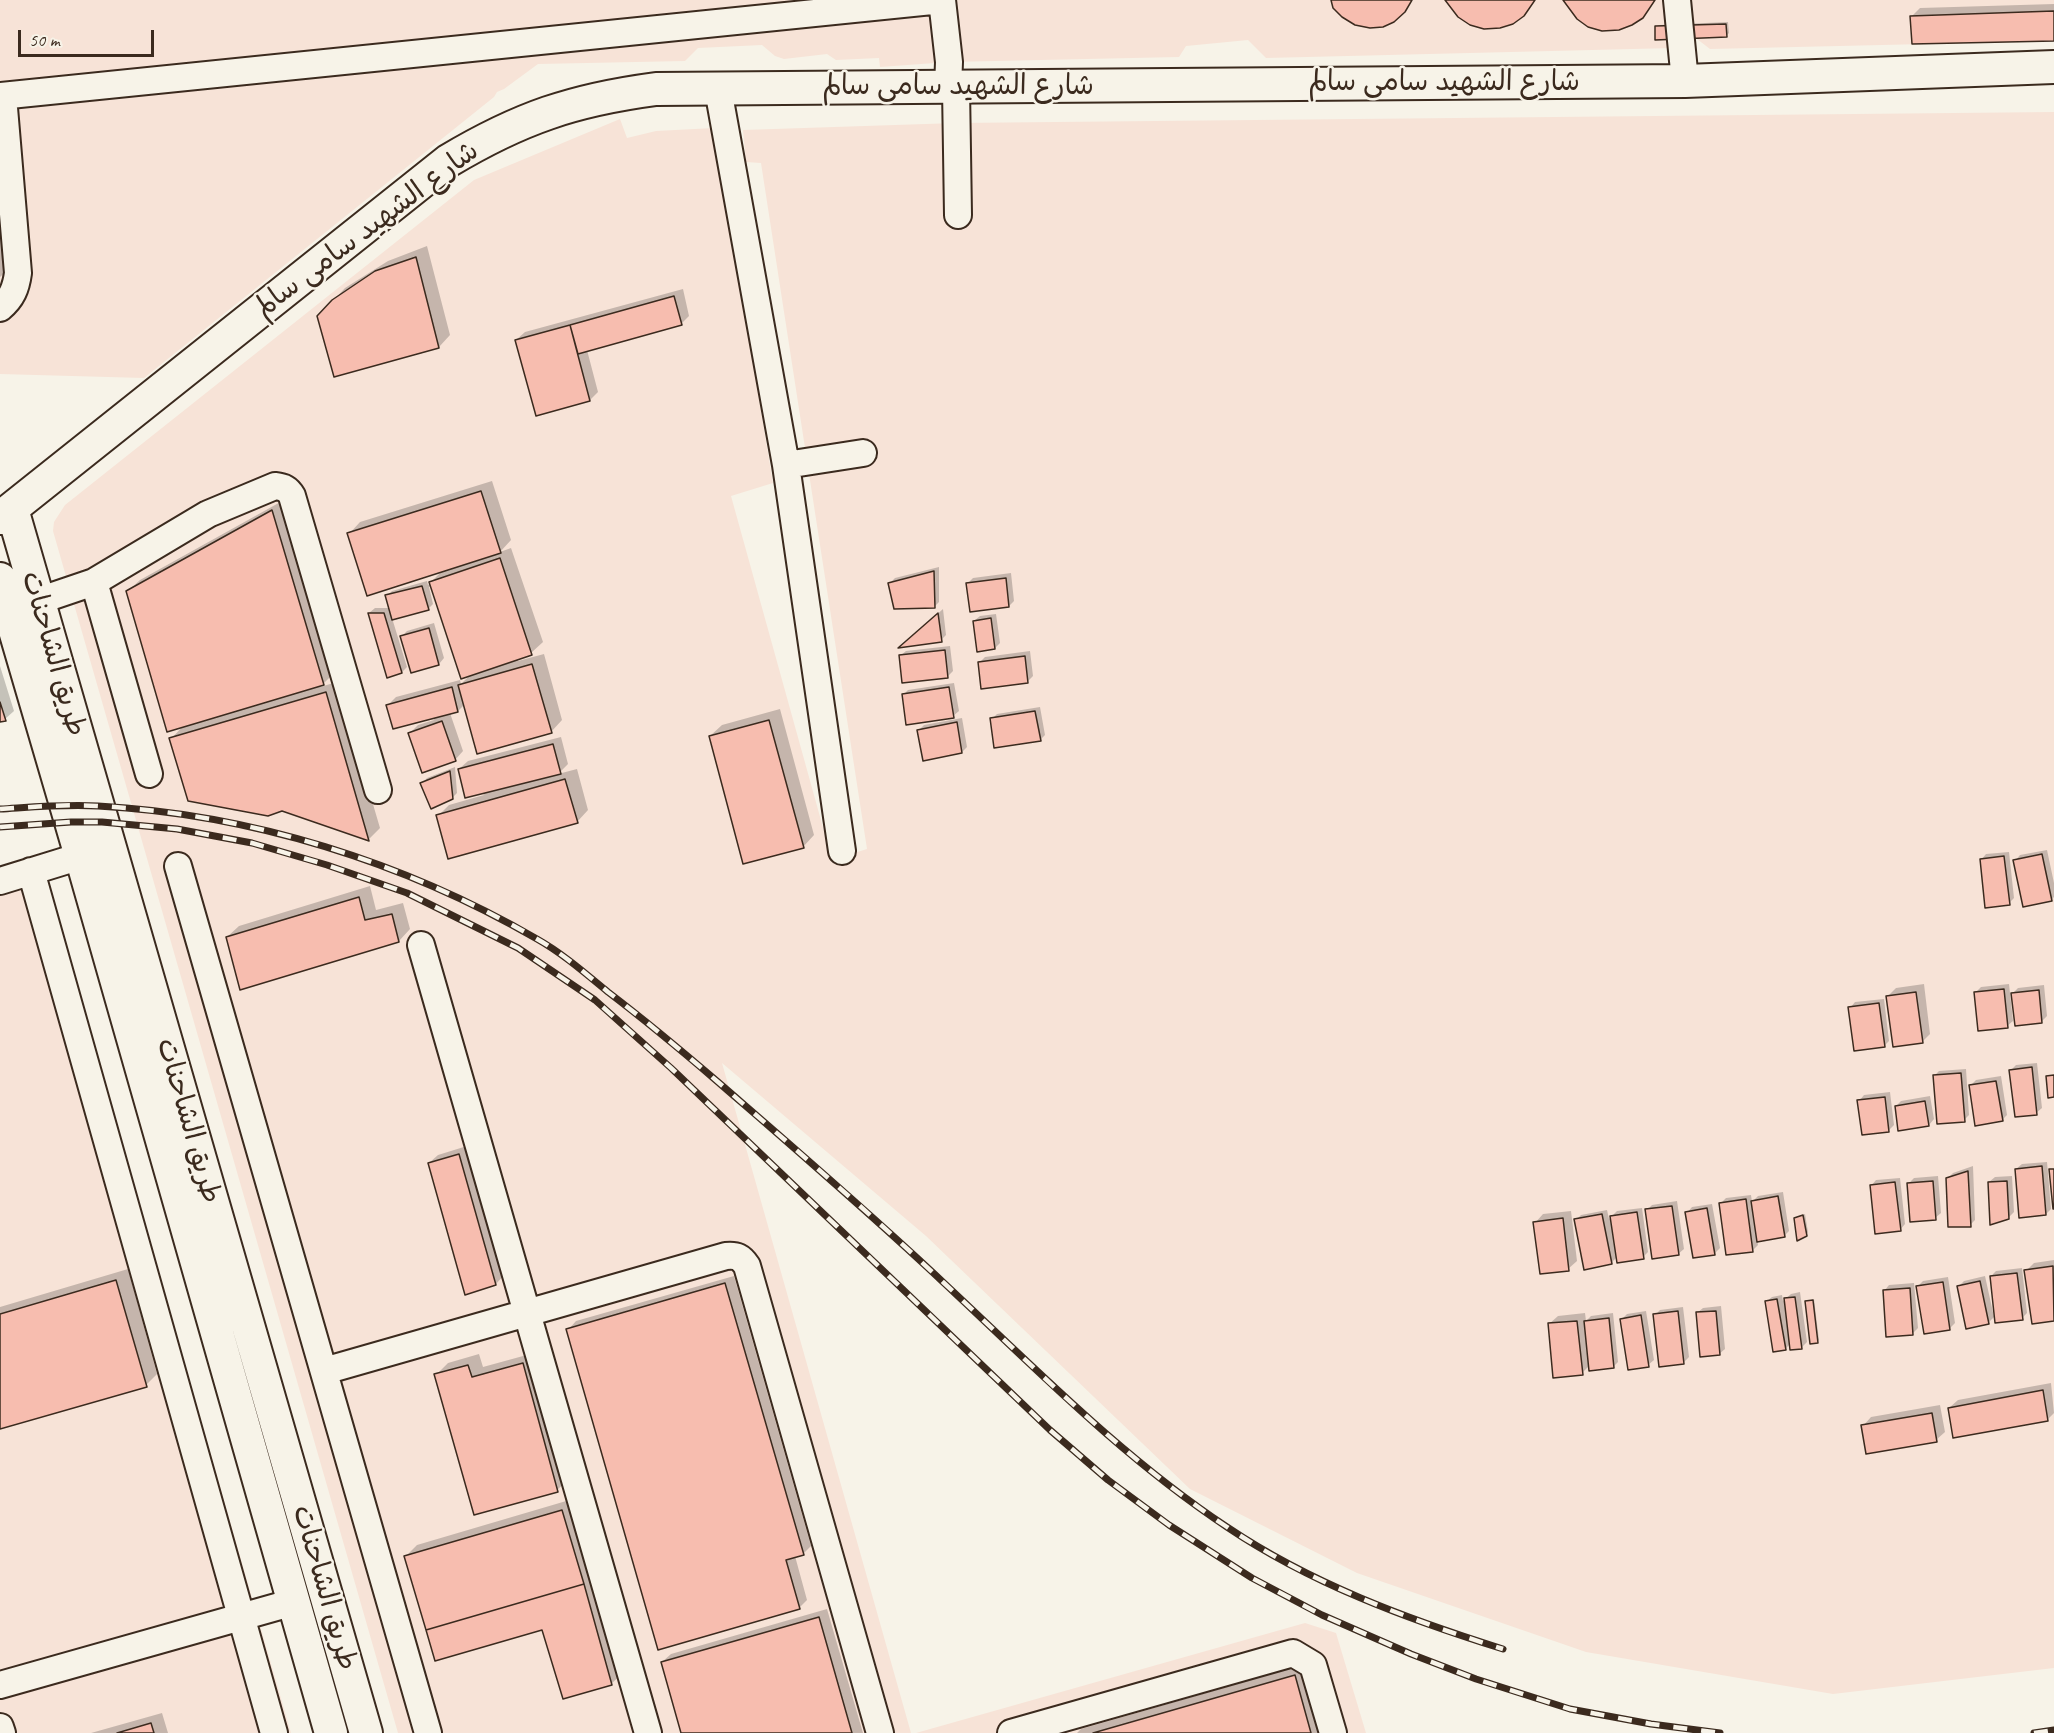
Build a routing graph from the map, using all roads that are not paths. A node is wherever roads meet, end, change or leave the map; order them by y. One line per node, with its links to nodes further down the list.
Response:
1 (942, 0): 5 (street); 7 (street)
2 (1677, 0): 4 (street)
3 (2054, 67): 4 (main road, شارع الشهيد سامى سالم)
4 (1684, 81): 5 (main road, شارع الشهيد سامى سالم)
5 (952, 88): 6 (main road, شارع الشهيد سامى سالم); 8 (street)
6 (718, 89): 11 (street); 12 (main road, شارع الشهيد سامى سالم)
7 (2, 96): 9 (street)
8 (958, 215)
9 (0, 308)
10 (863, 453): 11 (street)
11 (786, 465): 18 (street)
12 (6, 514): 15 (main road, طريق الشاحنات)
13 (0, 579): 19 (main road, طريق الشاحنات)
14 (94, 582): 15 (street); 16 (street); 17 (street)
15 (38, 601): 25 (main road, طريق الشاحنات)
16 (149, 774)
17 (378, 790)
18 (842, 851)
19 (81, 856): 21 (street); 26 (main road, طريق الشاحنات)
20 (178, 866): 27 (street)
21 (31, 871): 22 (street); 29 (street)
22 (0, 881)
23 (421, 945): 24 (street)
24 (527, 1313): 27 (street); 38 (street); 39 (street)
25 (245, 1316): 26 (main road); 36 (main road, طريق الشاحنات)
26 (215, 1327): 28 (main road, طريق الشاحنات)
27 (324, 1371): 37 (street)
28 (294, 1602): 29 (street); 35 (main road, طريق الشاحنات)
29 (241, 1617): 30 (street); 34 (street)
30 (0, 1685)
31 (0, 1727): 33 (street)
32 (1044, 1728): 40 (street); 41 (street)
33 (2, 1733)
34 (274, 1733)
35 (331, 1733)
36 (366, 1733)
37 (428, 1733)
38 (648, 1733)
39 (880, 1733)
40 (1011, 1733)
41 (1333, 1733)

